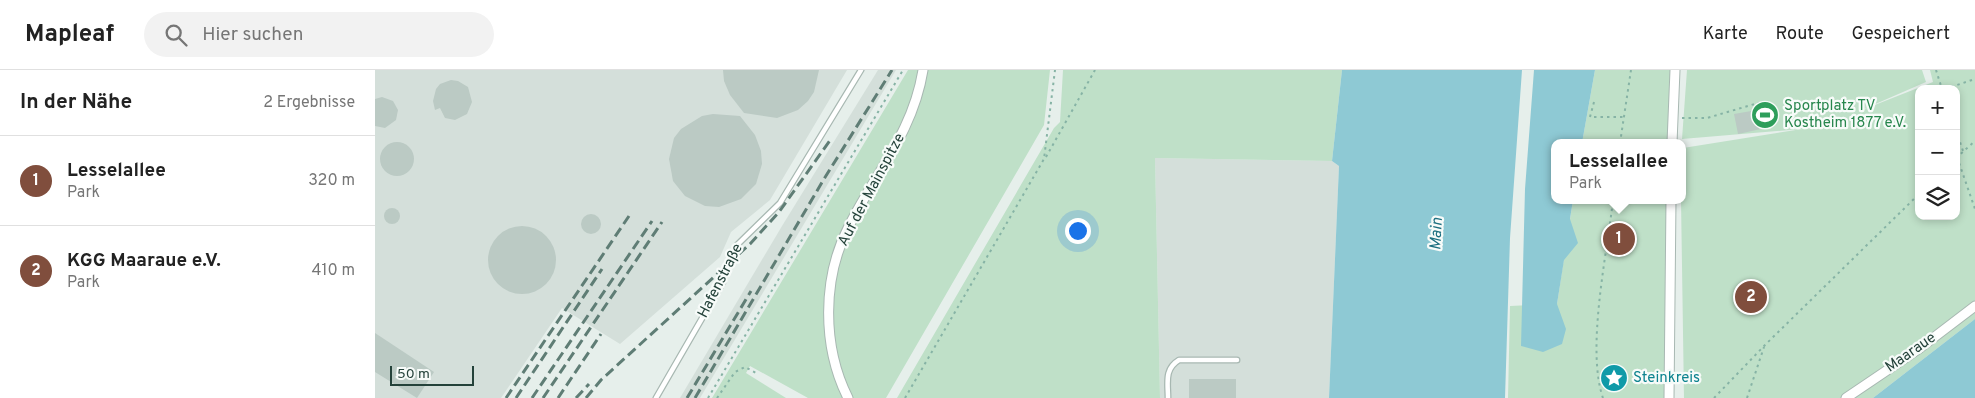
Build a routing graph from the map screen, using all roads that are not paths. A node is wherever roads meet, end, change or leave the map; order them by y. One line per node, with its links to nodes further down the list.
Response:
1 (861, 70): 8 (lane, Hafenstraße)
2 (923, 70): 9 (street, Auf der Mainspitze)
3 (1675, 70): 4 (street)
4 (1672, 139)
5 (1671, 204): 11 (street)
6 (1975, 306): 12 (street, Maaraue)
7 (1237, 360): 10 (lane)
8 (656, 398)
9 (848, 398)
10 (1168, 398)
11 (1669, 398)
12 (1846, 398)

